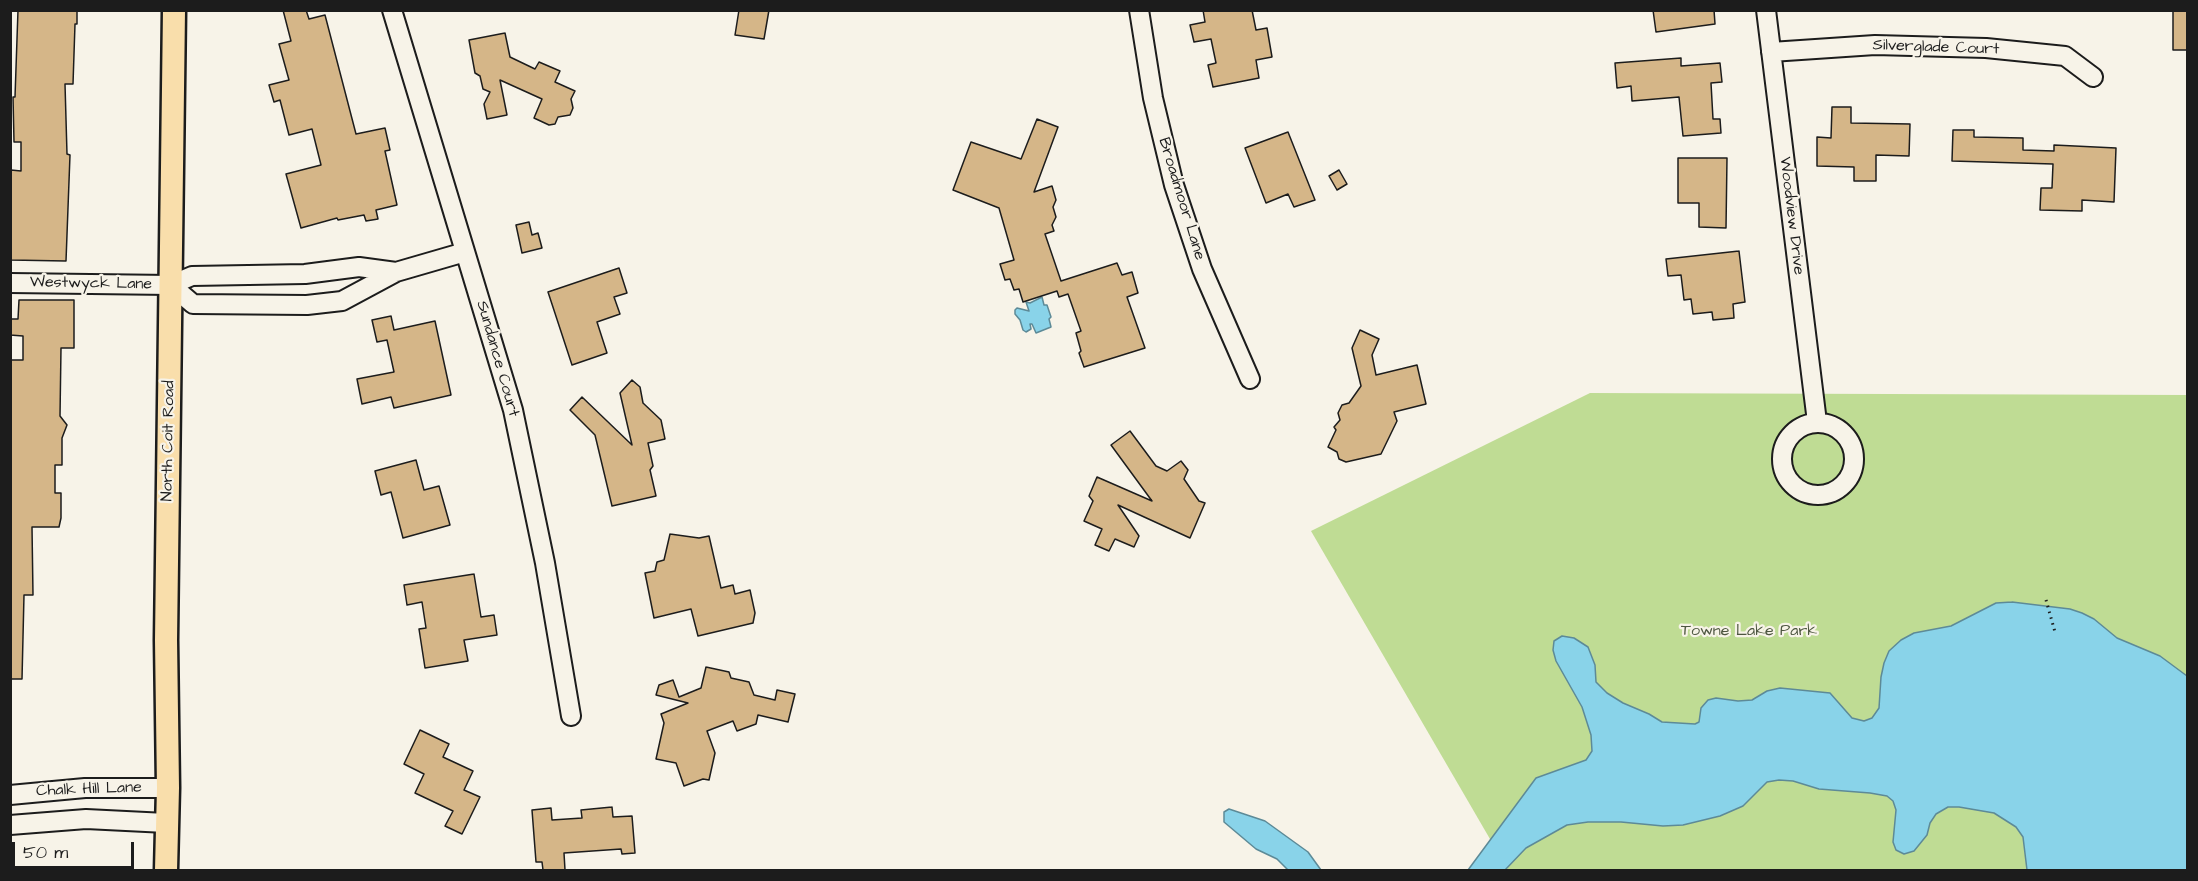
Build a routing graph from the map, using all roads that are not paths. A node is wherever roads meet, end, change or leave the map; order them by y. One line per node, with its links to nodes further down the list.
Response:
1 (174, 10): 11 (main road, North Coit Road)
2 (392, 10): 7 (street, Sundance Court)
3 (1139, 10): 13 (street, Broadmoor Lane)
4 (1766, 10): 5 (street, Woodview Drive)
5 (1771, 52): 6 (street, Silverglade Court); 14 (street, Woodview Drive)
6 (2093, 77)
7 (465, 252): 8 (street); 15 (street, Sundance Court)
8 (396, 272): 9 (street, Westwyck Lane); 12 (street)
9 (305, 274): 11 (street, Westwyck Lane); 12 (street)
10 (10, 283): 11 (street, Westwyck Lane)
11 (171, 285): 12 (street); 16 (main road, North Coit Road)
12 (307, 305)
13 (1250, 379)
14 (1817, 422): 14 (street)
15 (571, 716)
16 (168, 788): 17 (street, Chalk Hill Lane); 18 (main road, North Coit Road)
17 (10, 795)
18 (166, 824): 19 (street, Chalk Hill Lane); 20 (main road, North Coit Road)
19 (10, 825)
20 (166, 870)

